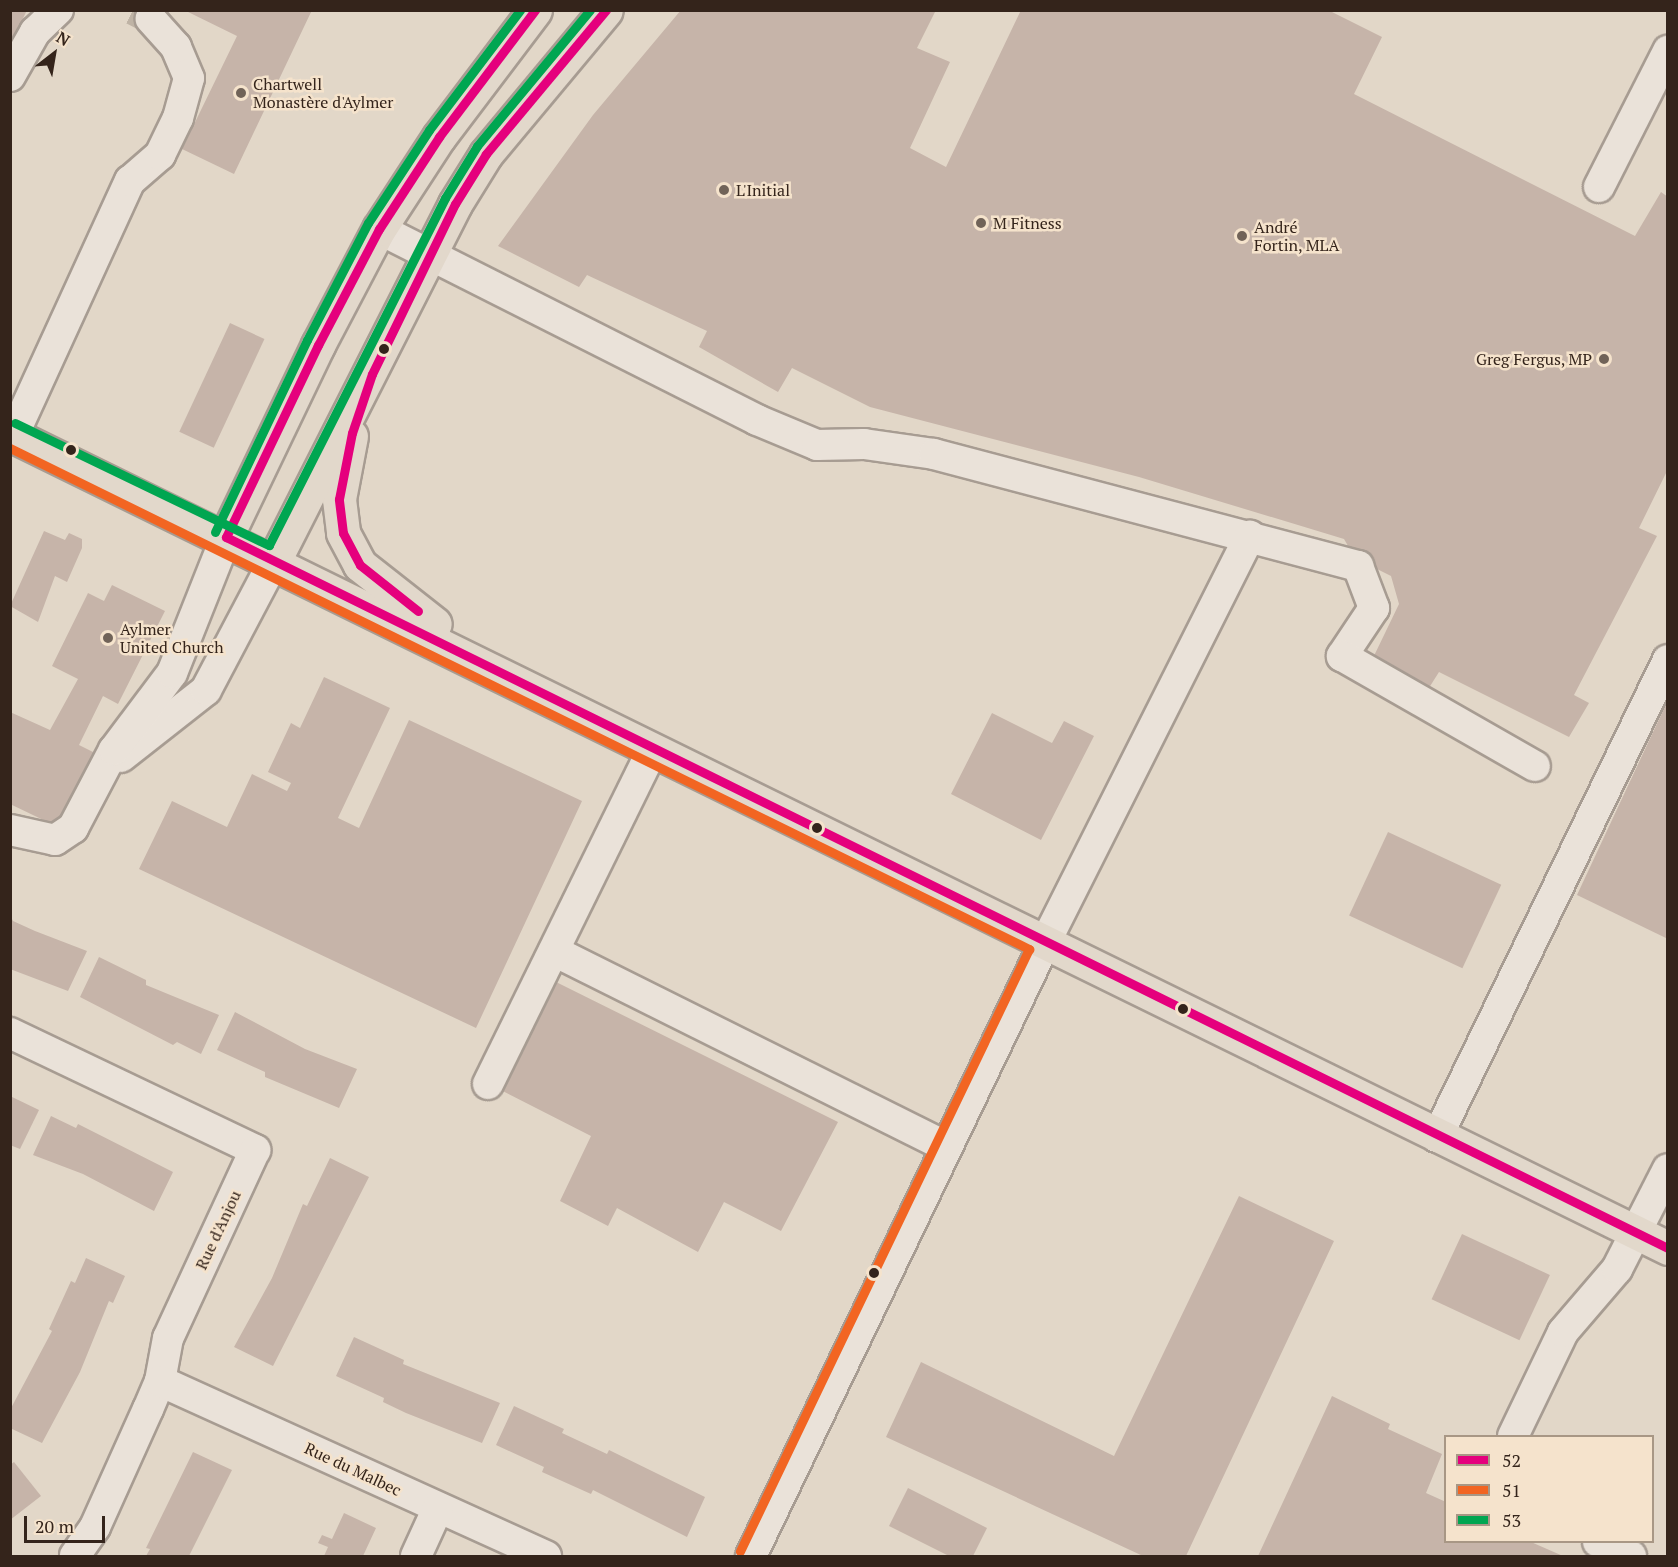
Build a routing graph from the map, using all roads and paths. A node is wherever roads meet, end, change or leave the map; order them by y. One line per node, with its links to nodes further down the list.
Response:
1 (58, 10): 6 (street)
2 (535, 10): 8 (main road)
3 (606, 10): 9 (main road)
4 (151, 19): 11 (street)
5 (1668, 51): 7 (street)
6 (10, 76)
7 (1599, 187)
8 (379, 229): 9 (street); 12 (main road)
9 (429, 254): 10 (main road); 13 (street)
10 (372, 374): 14 (main road); 16 (main road)
11 (12, 435): 12 (main road)
12 (226, 537): 14 (main road); 19 (street)
13 (1250, 537): 18 (street); 21 (street)
14 (274, 561): 16 (main road); 19 (street)
15 (1668, 660): 25 (street)
16 (504, 675): 17 (main road)
17 (653, 749): 21 (main road); 22 (street)
18 (1534, 766)
19 (104, 769): 20 (street)
20 (10, 830)
21 (1045, 943): 25 (main road); 26 (street)
22 (554, 951): 24 (street); 26 (street)
23 (10, 1033): 30 (street, Rue d'Anjou)
24 (488, 1084)
25 (1437, 1137): 28 (main road)
26 (947, 1147): 37 (street)
27 (1668, 1169): 28 (street)
28 (1637, 1234): 29 (main road); 31 (street)
29 (1668, 1248)
30 (160, 1381): 32 (street, Rue du Malbec); 34 (street, Rue d'Anjou)
31 (1514, 1435)
32 (438, 1508): 35 (street); 36 (street, Rue du Malbec)
33 (1600, 1543): 38 (street)
34 (75, 1557)
35 (416, 1557)
36 (546, 1557)
37 (751, 1557)
38 (1631, 1557)

